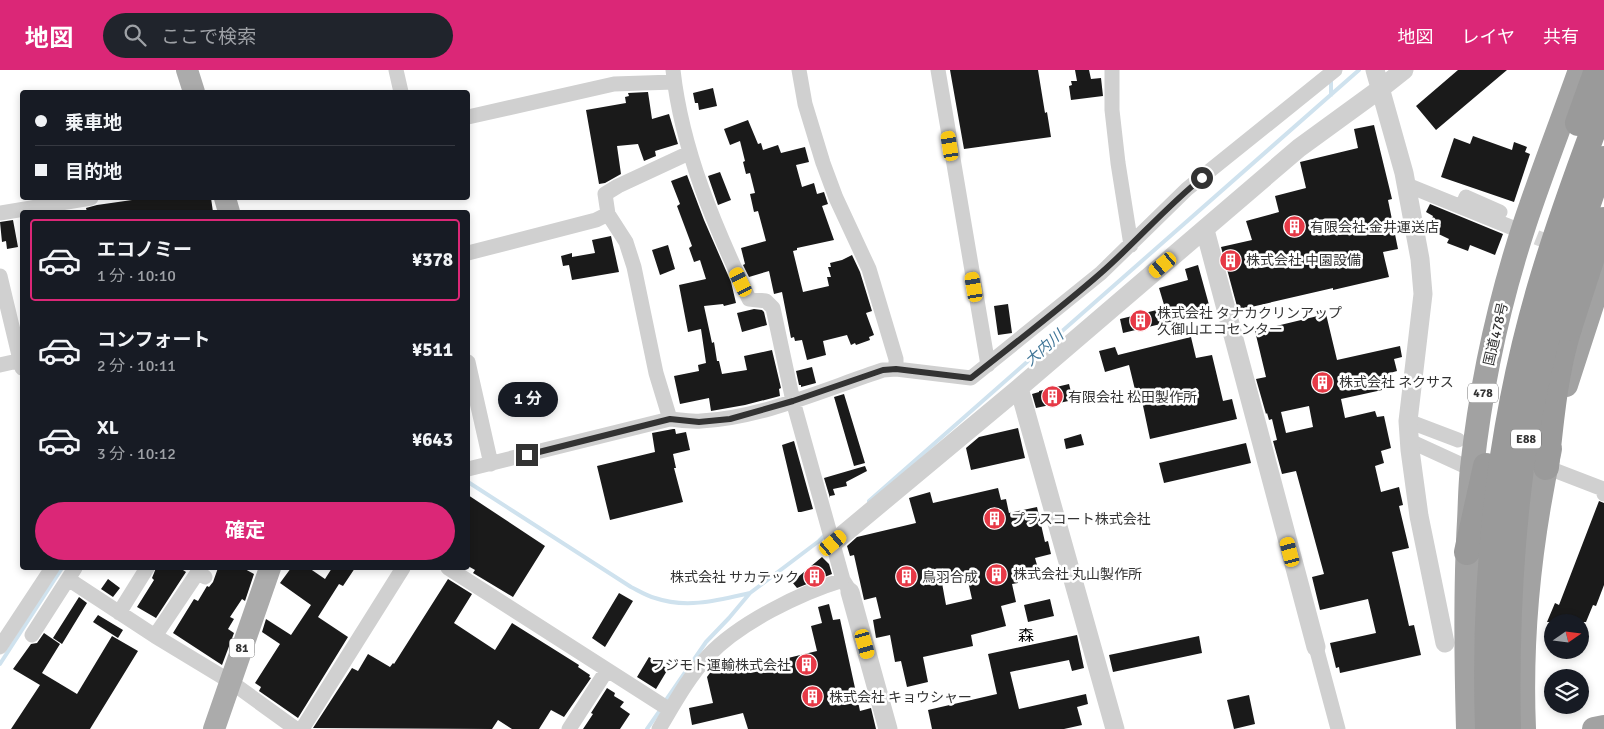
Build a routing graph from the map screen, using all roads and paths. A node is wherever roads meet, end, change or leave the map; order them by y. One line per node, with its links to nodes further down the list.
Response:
1 (188, 70): 13 (main road)
2 (396, 70): 14 (street)
3 (799, 70): 34 (street)
4 (938, 70): 32 (street)
5 (1112, 70): 26 (street)
6 (1335, 70): 26 (street)
7 (1375, 70): 12 (street)
8 (1404, 70): 12 (street)
9 (1580, 70): 24 (highway, 国道478号 / 478)
10 (1597, 70): 43 (highway, bridge)
11 (674, 76): 16 (street); 17 (street)
12 (1380, 89): 19 (street); 25 (street)
13 (193, 90)
14 (401, 90)
15 (1604, 102): 77 (highway, E88, bridge)
16 (470, 117)
17 (689, 153): 22 (street); 37 (street)
18 (1604, 159): 78 (highway, E88, bridge)
19 (1407, 184): 24 (street); 39 (street)
20 (79, 200): 21 (street)
21 (0, 213)
22 (608, 214): 27 (street); 38 (street)
23 (1604, 220): 45 (highway, bridge)
24 (1519, 226): 43 (highway, 国道478号 / 478)
25 (1204, 230): 36 (street); 63 (street)
26 (1131, 245): 32 (street)
27 (470, 252)
28 (1603, 272): 45 (highway)
29 (0, 276): 30 (street)
30 (20, 355)
31 (20, 363): 33 (street)
32 (988, 365): 34 (street)
33 (0, 366)
34 (896, 369): 37 (street)
35 (470, 370): 42 (street)
36 (1019, 388): 48 (street); 74 (street)
37 (793, 401): 38 (street); 48 (street)
38 (670, 419): 42 (street)
39 (1408, 420): 40 (street); 41 (street)
40 (1458, 440)
41 (1410, 441): 43 (street); 61 (street)
42 (492, 464): 44 (street)
43 (1479, 467): 49 (highway)
44 (470, 469)
45 (1552, 473): 46 (street); 47 (street); 79 (highway)
46 (1604, 494)
47 (1604, 498)
48 (832, 541): 57 (street)
49 (1467, 552): 76 (highway)
50 (51, 570): 62 (street)
51 (146, 570): 58 (street)
52 (269, 570): 65 (main road, 81)
53 (403, 570): 70 (street)
54 (451, 570): 64 (street)
55 (72, 573): 58 (street); 59 (street)
56 (205, 577): 60 (street)
57 (847, 586): 66 (street); 73 (street)
58 (120, 613): 60 (street)
59 (32, 635)
60 (156, 636): 65 (street)
61 (1446, 643)
62 (0, 647)
63 (1316, 647): 75 (street)
64 (607, 670): 66 (street); 71 (street)
65 (231, 682): 68 (main road, 81); 69 (street)
66 (670, 710): 72 (street)
67 (1604, 727): 80 (highway)
68 (214, 729)
69 (296, 729)
70 (302, 729)
71 (569, 729)
72 (659, 729)
73 (888, 729)
74 (1115, 729)
75 (1338, 729)
76 (1468, 729)
77 (1488, 729)
78 (1508, 729)
79 (1524, 729)
80 (1594, 729)

